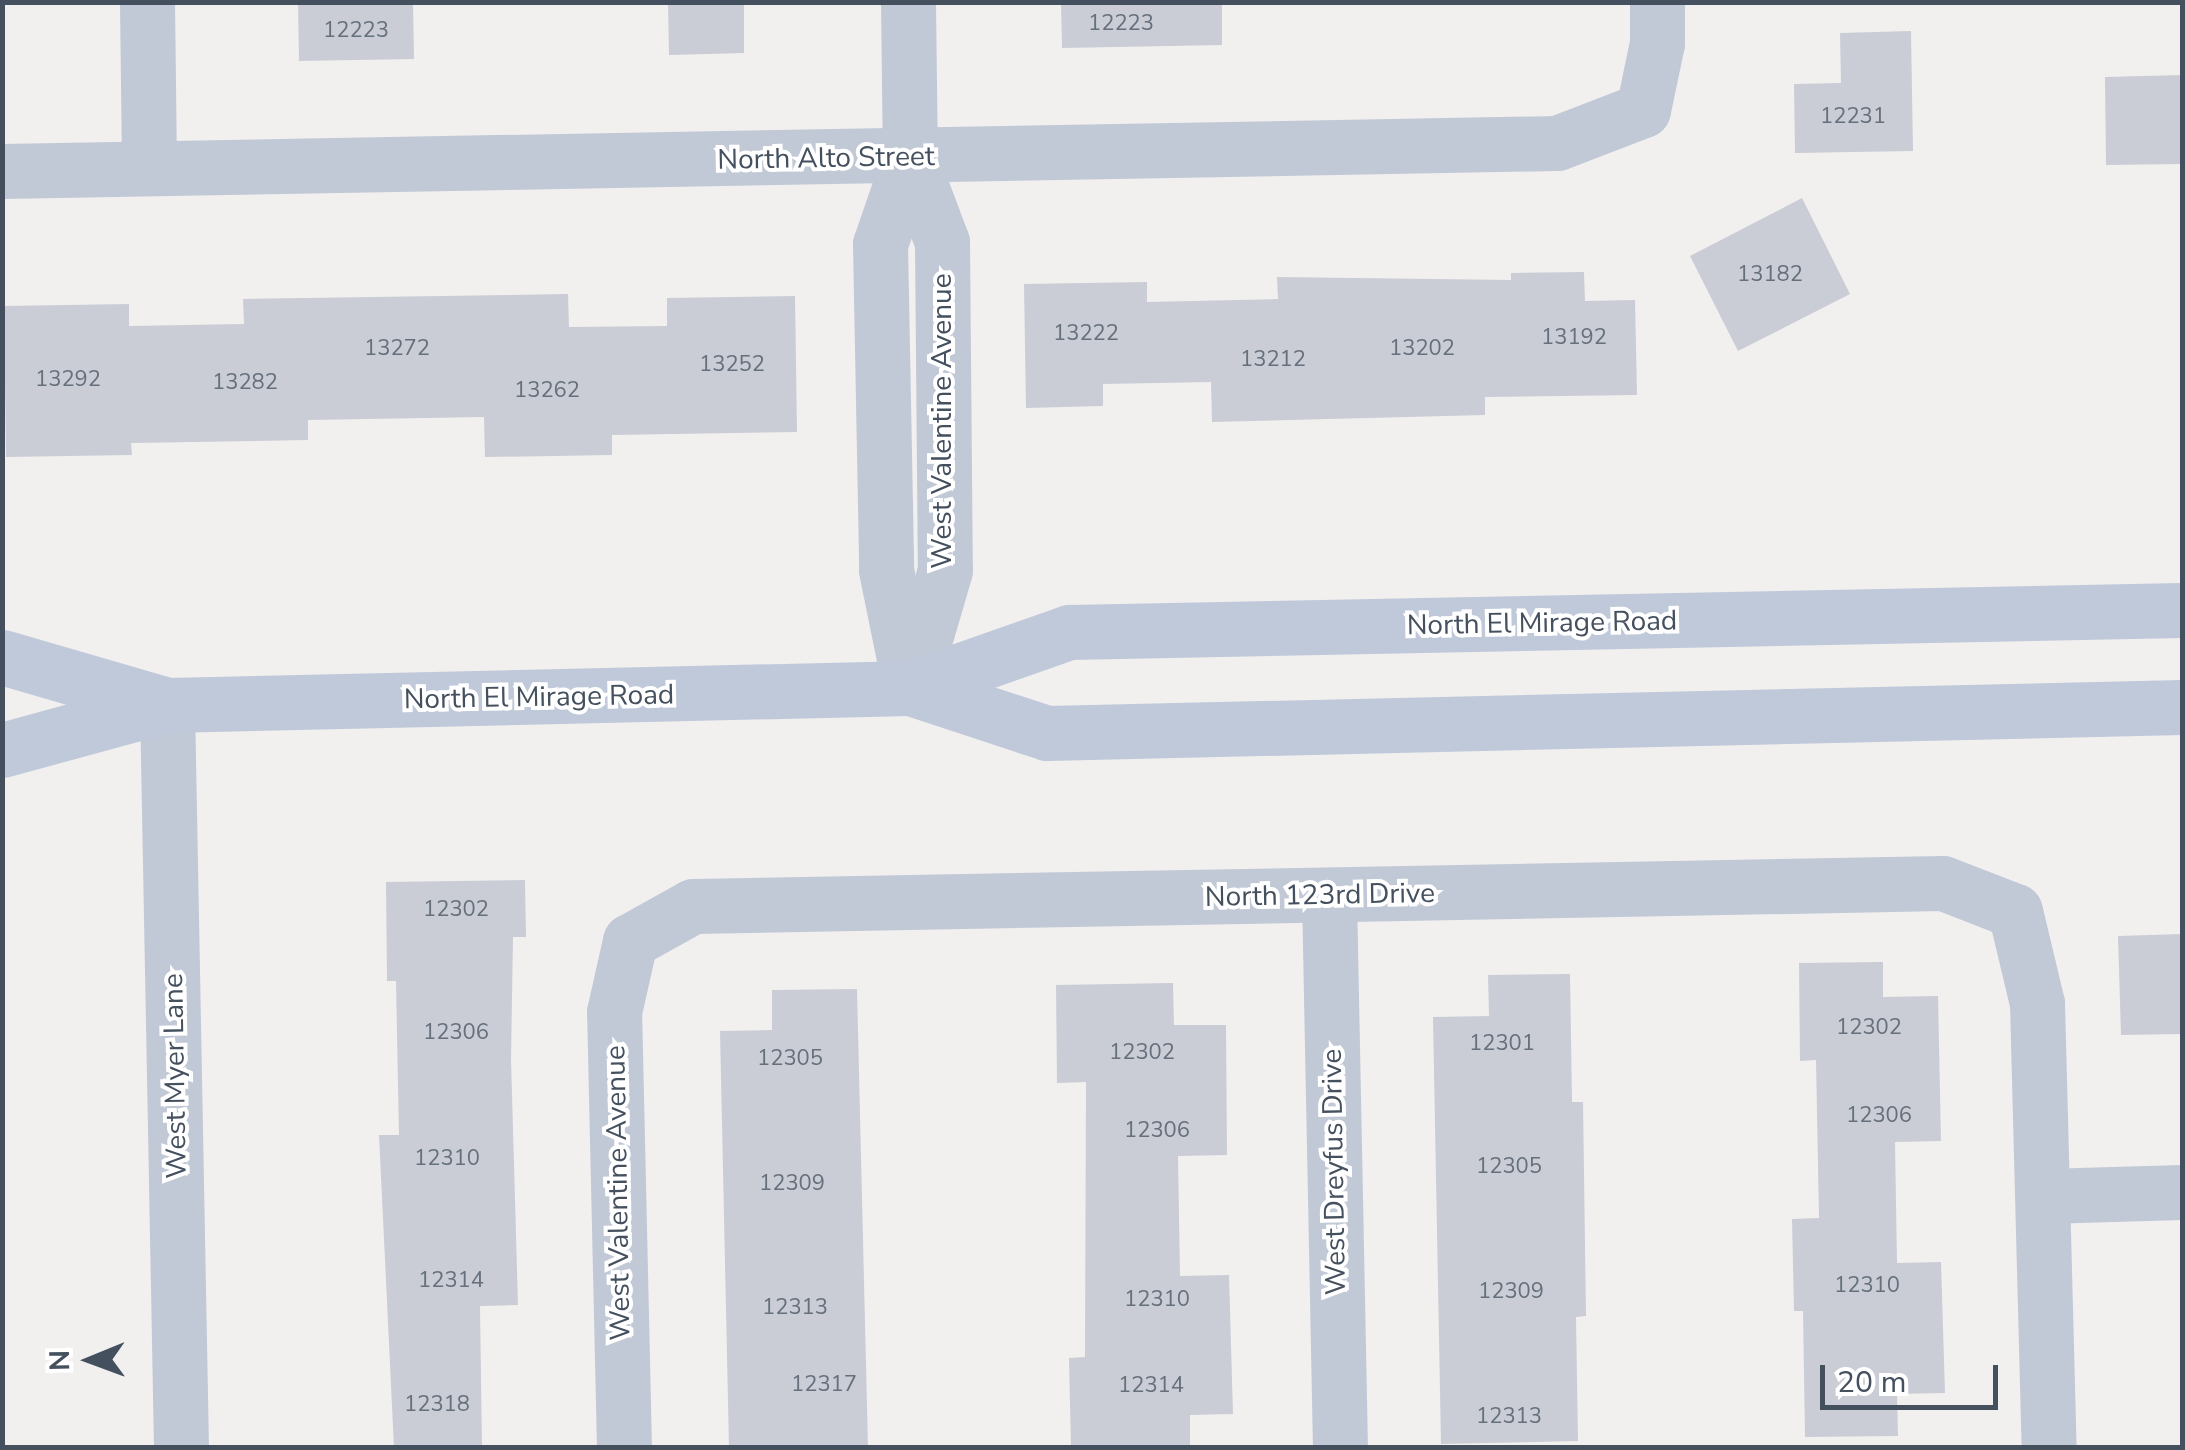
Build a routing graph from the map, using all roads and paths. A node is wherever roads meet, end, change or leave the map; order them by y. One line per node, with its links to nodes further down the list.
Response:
1 (148, 2): 5 (street)
2 (908, 2): 4 (street, West Valentine Avenue)
3 (1657, 2): 4 (street, North Alto Street)
4 (910, 157): 5 (street, North Alto Street); 9 (street, West Valentine Avenue)
5 (149, 166): 6 (street, North Alto Street)
6 (2, 170)
7 (2182, 610): 9 (main road, North El Mirage Road)
8 (2, 657): 10 (main road, North El Mirage Road)
9 (910, 688): 10 (main road, North El Mirage Road); 11 (main road, North El Mirage Road)
10 (168, 705): 12 (main road, North El Mirage Road); 17 (street, West Myer Lane)
11 (2182, 707)
12 (2, 750)
13 (1328, 896): 14 (street, North 123rd Drive); 16 (street, North 123rd Drive); 19 (street, West Dreyfus Drive)
14 (630, 941): 18 (street, West Valentine Avenue)
15 (2182, 1192): 16 (street)
16 (2044, 1196): 20 (street)
17 (181, 1448)
18 (624, 1448)
19 (1340, 1448)
20 (2049, 1448)

